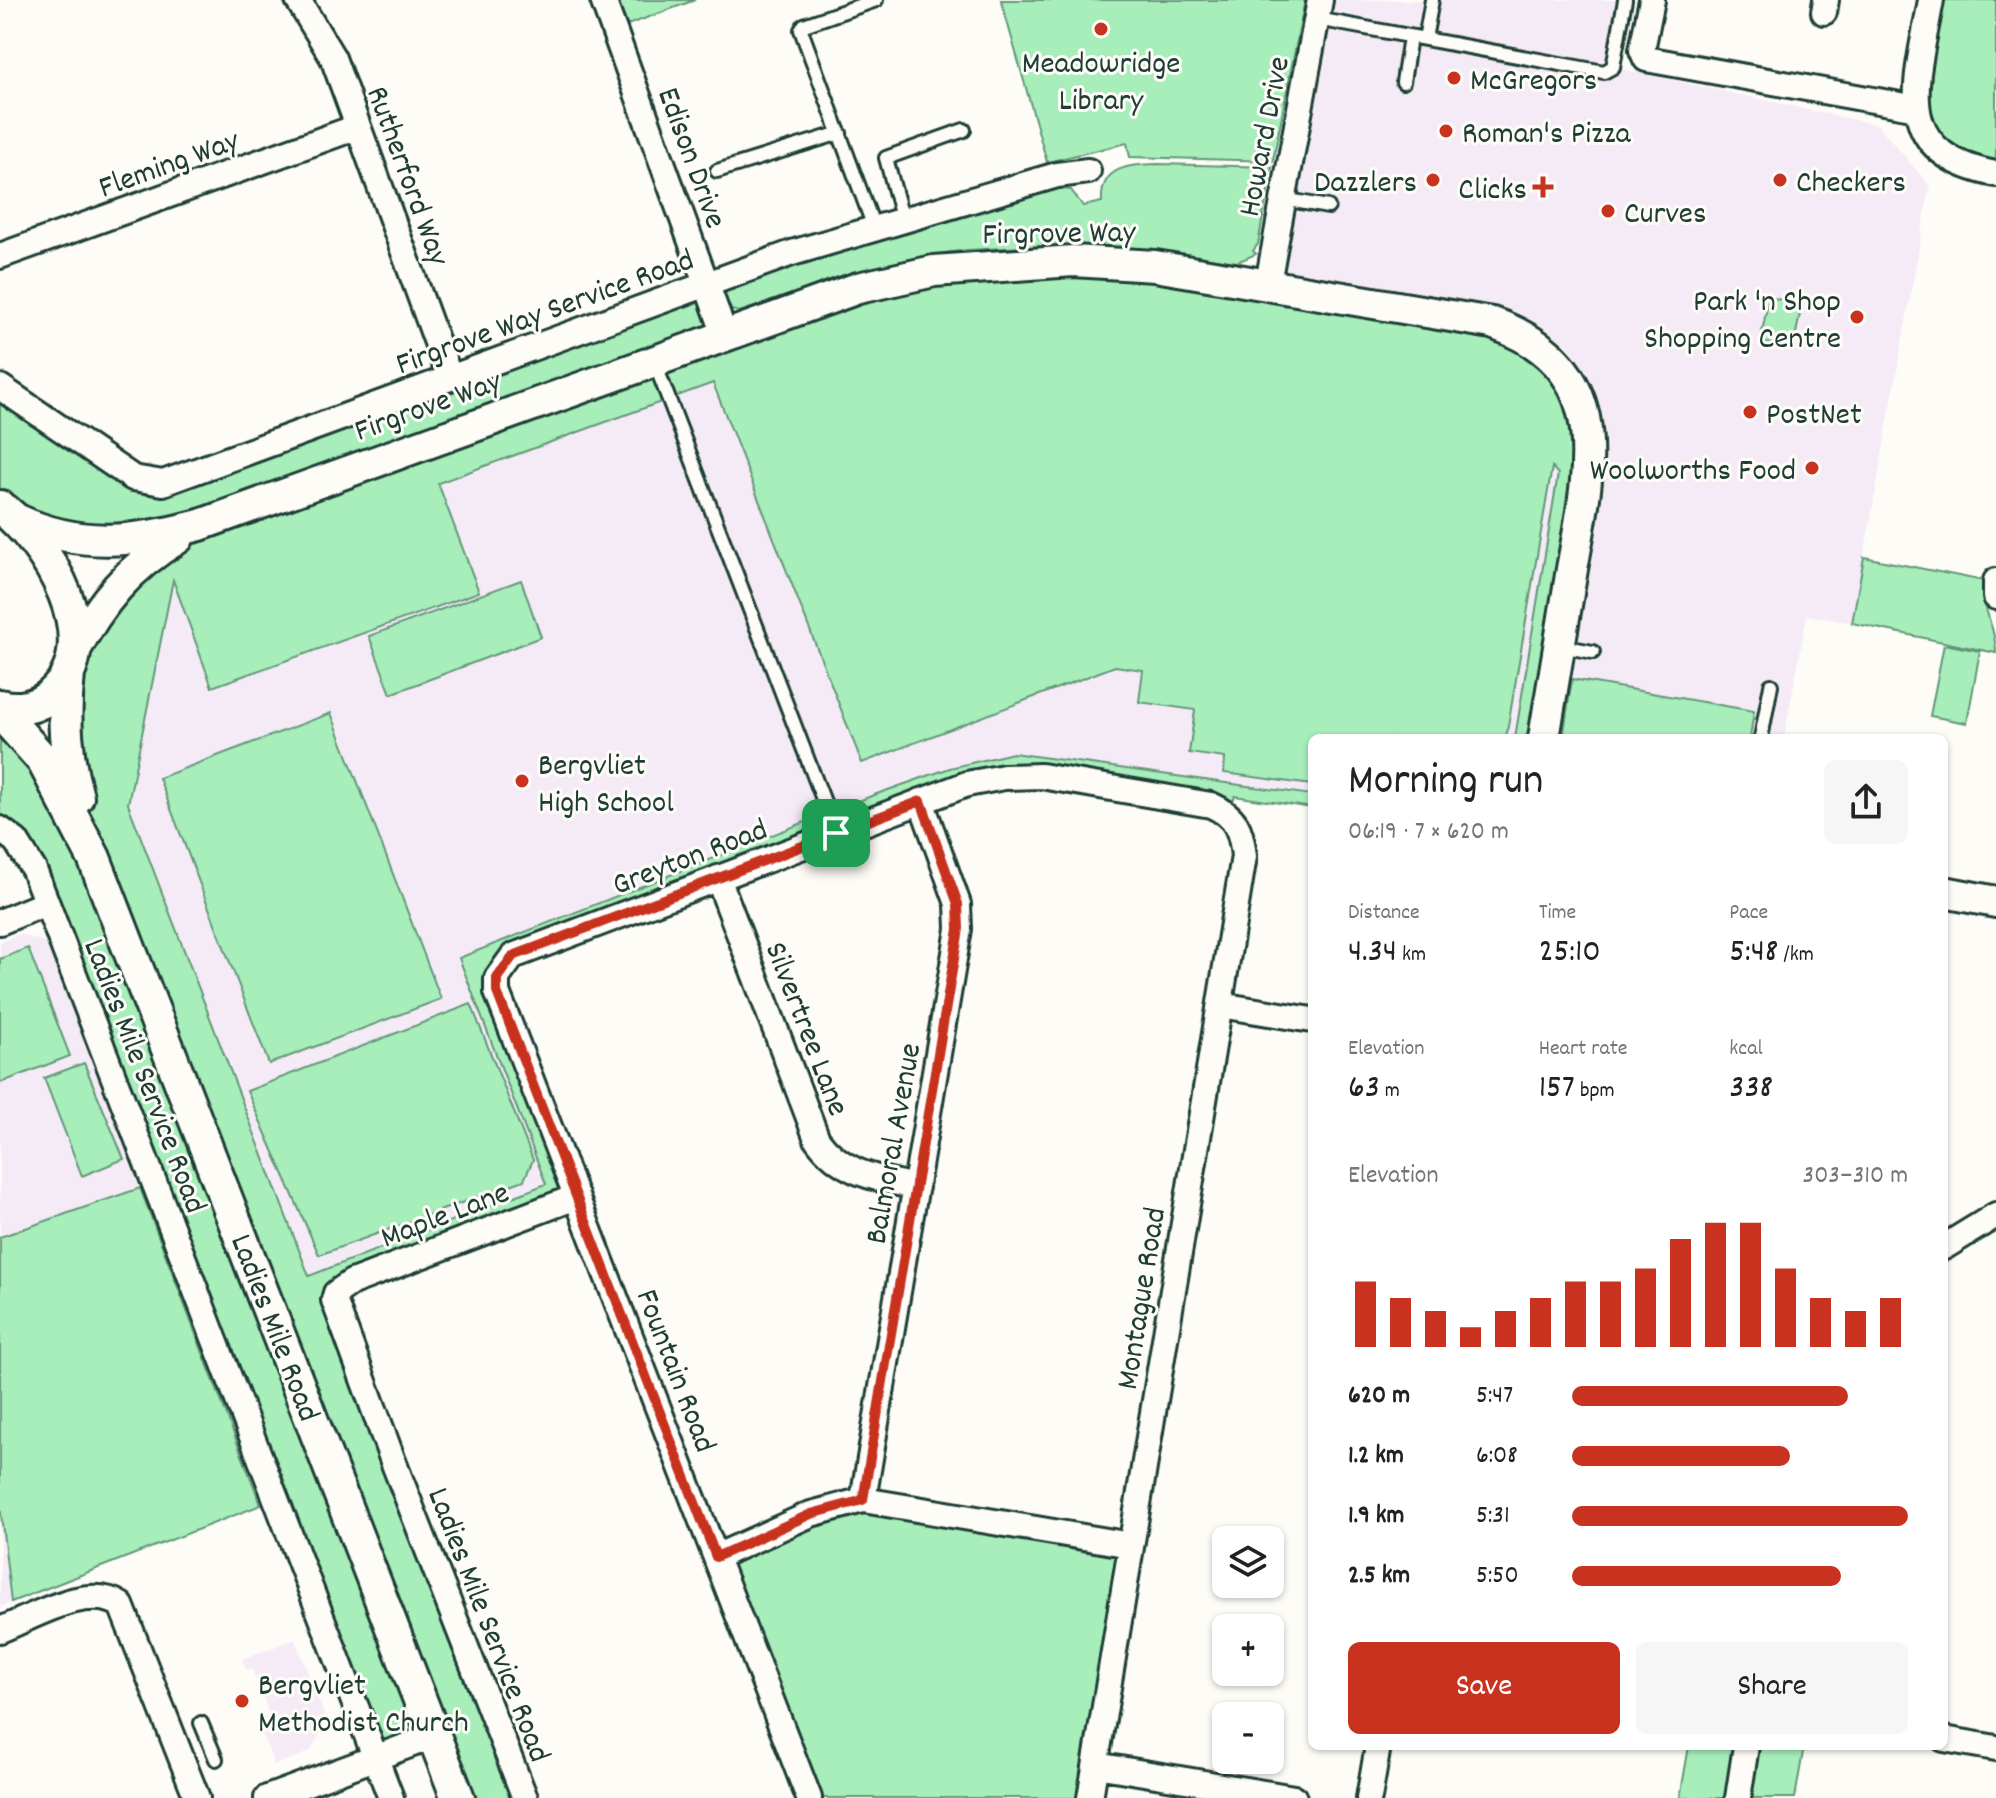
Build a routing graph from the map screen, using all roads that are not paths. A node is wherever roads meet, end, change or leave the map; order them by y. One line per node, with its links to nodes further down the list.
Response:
1 (298, 0): 13 (street, Rutherford Way)
2 (603, 0): 25 (street, Edison Drive)
3 (876, 0): 15 (lane)
4 (1432, 0): 10 (lane)
5 (1625, 0): 10 (lane)
6 (1652, 0): 12 (street)
7 (1931, 0): 12 (street)
8 (1318, 9): 9 (lane); 19 (street, Howard Drive)
9 (1410, 37): 10 (lane); 11 (lane)
10 (1425, 39)
11 (1403, 82)
12 (1917, 108): 18 (street)
13 (357, 127): 23 (street, Fleming Way); 28 (street, Rutherford Way)
14 (964, 130): 21 (lane)
15 (840, 133): 16 (lane); 22 (lane)
16 (717, 171)
17 (1088, 171): 21 (street, Firgrove Way Service Road)
18 (1996, 174)
19 (1283, 199): 20 (lane); 24 (street, Howard Drive)
20 (1328, 207)
21 (903, 221): 22 (street, Firgrove Way Service Road)
22 (875, 230): 25 (street, Firgrove Way Service Road)
23 (0, 256)
24 (1268, 283): 26 (street, Firgrove Way); 34 (street, Firgrove Way)
25 (706, 284): 26 (street, Edison Drive); 28 (street, Firgrove Way Service Road)
26 (725, 335): 27 (street, Firgrove Way)
27 (654, 361): 31 (street, Firgrove Way); 44 (lane)
28 (450, 378): 29 (street, Firgrove Way Service Road)
29 (0, 387)
30 (9, 513): 31 (street, Firgrove Way); 36 (main road, Ladies Mile Road)
31 (200, 525): 36 (street, Firgrove Way)
32 (1996, 581): 33 (street)
33 (1996, 597)
34 (1559, 646): 35 (lane); 39 (street, Firgrove Way)
35 (1593, 652)
36 (71, 663): 38 (main road); 45 (main road, Ladies Mile Road)
37 (1771, 685): 40 (lane)
38 (0, 709): 45 (main road, Ladies Mile Road)
39 (1545, 734)
40 (1762, 734)
41 (921, 801): 42 (street, Greyton Road); 44 (street, Greyton Road); 54 (street, Balmoral Avenue)
42 (1228, 813): 52 (street, Montague Road)
43 (0, 829): 49 (street, Ladies Mile Service Road)
44 (836, 833): 46 (street, Greyton Road)
45 (94, 858): 64 (main road, Ladies Mile Road)
46 (718, 878): 51 (street, Greyton Road); 54 (street, Silvertree Lane)
47 (1948, 893): 48 (street)
48 (1996, 902)
49 (46, 903): 50 (street); 69 (street, Ladies Mile Service Road)
50 (0, 922)
51 (503, 966): 55 (street, Fountain Road)
52 (1220, 1005): 53 (street); 60 (street, Montague Road)
53 (1308, 1019)
54 (916, 1187): 59 (street, Balmoral Avenue)
55 (576, 1197): 58 (street, Maple Lane); 61 (street, Fountain Road)
56 (1996, 1215): 57 (street)
57 (1948, 1245)
58 (336, 1293): 76 (street, Ladies Mile Service Road)
59 (863, 1500): 60 (street); 61 (street)
60 (1131, 1545): 71 (street, Montague Road)
61 (716, 1557): 77 (street, Fountain Road)
62 (0, 1630): 72 (street)
63 (201, 1723): 70 (lane)
64 (434, 1736): 69 (street); 75 (main road, Ladies Mile Road)
65 (1948, 1740): 66 (street)
66 (1996, 1748)
67 (1377, 1750): 80 (street)
68 (1745, 1750): 81 (street)
69 (375, 1758): 73 (street); 74 (street, Ladies Mile Service Road)
70 (216, 1759)
71 (1096, 1765): 78 (street, Montague Road); 79 (street)
72 (197, 1798)
73 (267, 1798)
74 (391, 1798)
75 (458, 1798)
76 (525, 1798)
77 (809, 1798)
78 (1090, 1798)
79 (1294, 1798)
80 (1369, 1798)
81 (1738, 1798)

